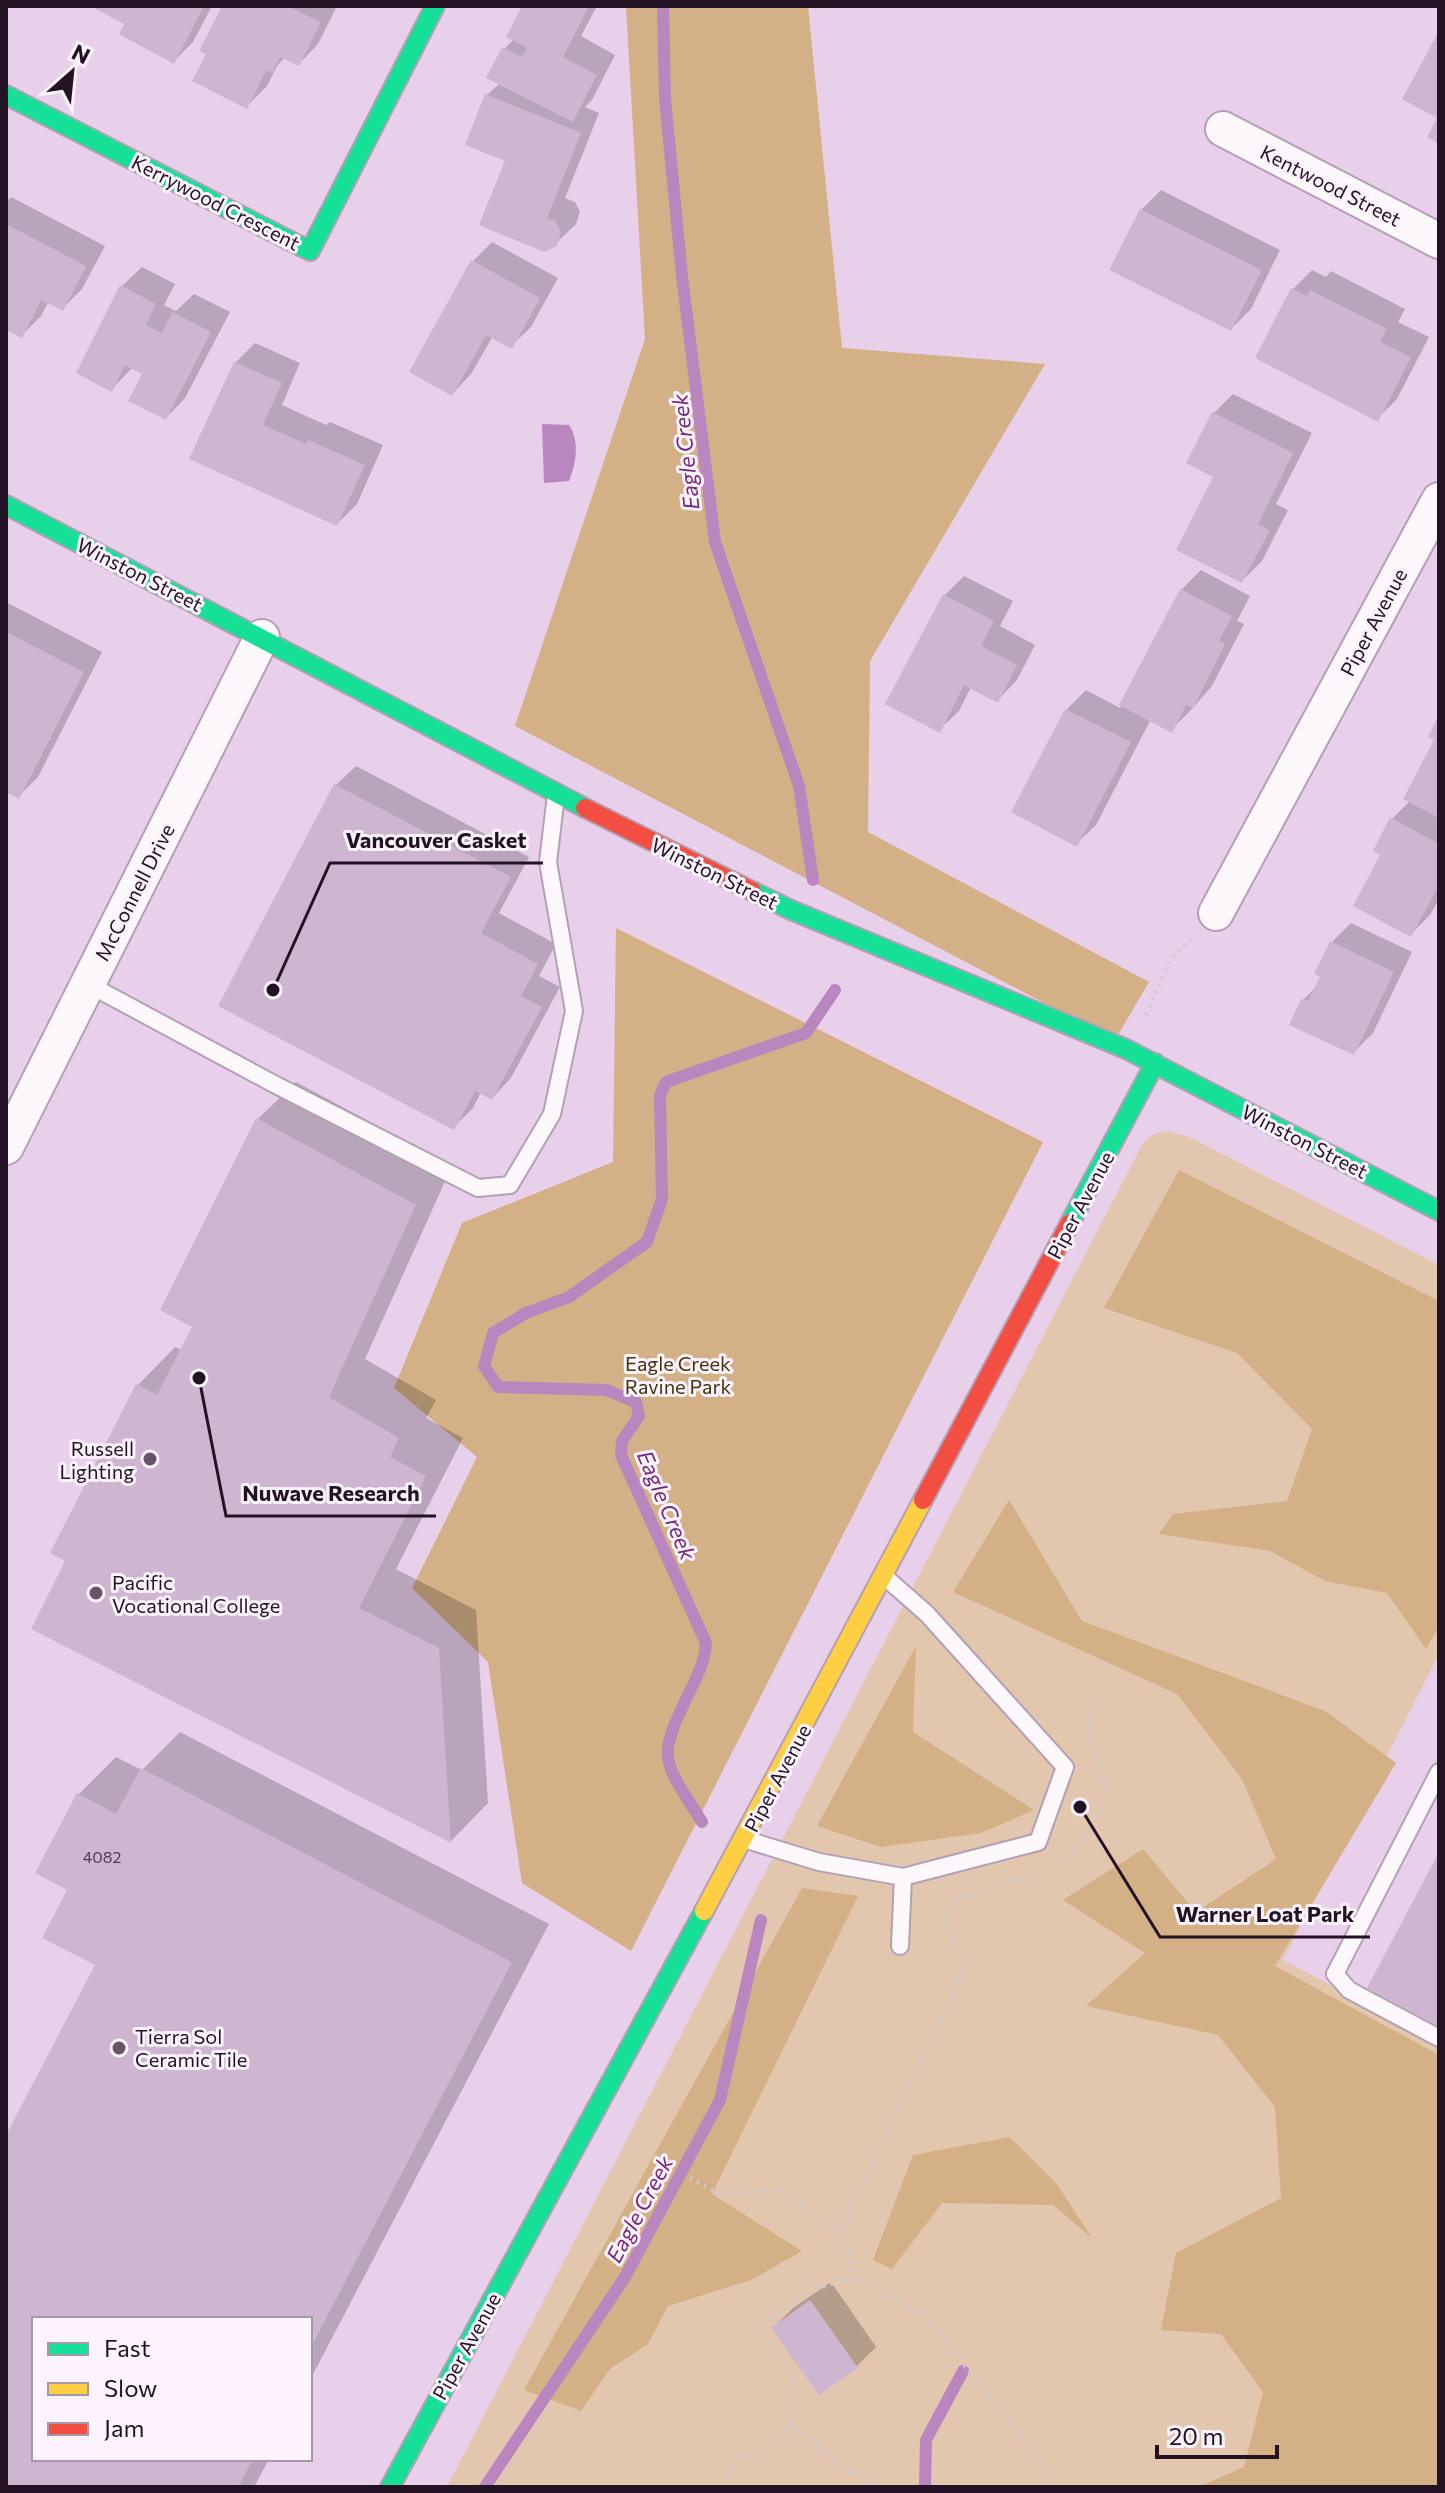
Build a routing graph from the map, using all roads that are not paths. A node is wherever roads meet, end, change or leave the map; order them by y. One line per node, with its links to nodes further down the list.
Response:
1 (435, 6): 2 (street, Kerrywood Crescent)
2 (6, 95)
3 (1223, 129): 4 (street, Kentwood Street)
4 (1439, 241)
5 (1439, 500): 9 (street, Piper Avenue)
6 (6, 505): 7 (street, Winston Street)
7 (262, 637): 8 (street, Winston Street); 10 (street, McConnell Drive)
8 (556, 794): 10 (lane); 11 (street, Winston Street)
9 (1216, 913)
10 (88, 984): 12 (street, McConnell Drive)
11 (1155, 1063): 13 (street, Winston Street); 14 (street, Piper Avenue)
12 (6, 1147)
13 (1439, 1211)
14 (884, 1576): 16 (street, Piper Avenue); 17 (lane)
15 (1439, 1772): 19 (lane)
16 (744, 1839): 17 (lane); 20 (street, Piper Avenue)
17 (903, 1877): 18 (lane)
18 (900, 1946)
19 (1439, 2038)
20 (390, 2487)

